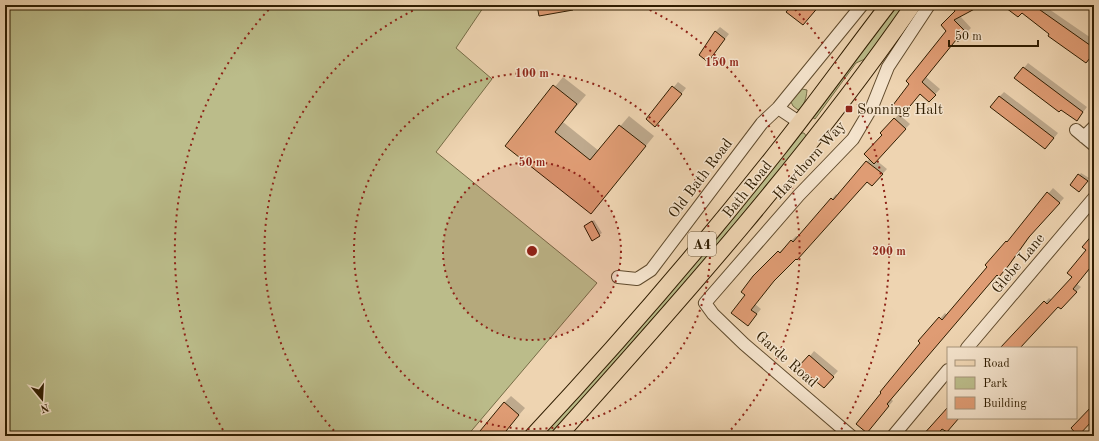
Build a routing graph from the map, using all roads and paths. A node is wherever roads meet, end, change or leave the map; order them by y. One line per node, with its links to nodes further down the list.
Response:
1 (862, 5): 5 (street, Old Bath Road)
2 (888, 5): 6 (main road, Bath Road / A4)
3 (913, 5): 8 (main road, Bath Road / A4)
4 (929, 5): 12 (street, Hawthorn Way)
5 (778, 108): 6 (street); 11 (street, Old Bath Road)
6 (800, 122): 8 (main road); 15 (main road, Bath Road / A4)
7 (1094, 127): 9 (street)
8 (819, 134): 16 (main road, Bath Road / A4)
9 (1094, 145)
10 (1094, 198): 13 (street, Glebe Lane)
11 (618, 277)
12 (705, 303): 17 (street, Garde Road)
13 (968, 347)
14 (947, 371): 18 (street)
15 (532, 436)
16 (559, 436)
17 (851, 436)
18 (892, 436)

